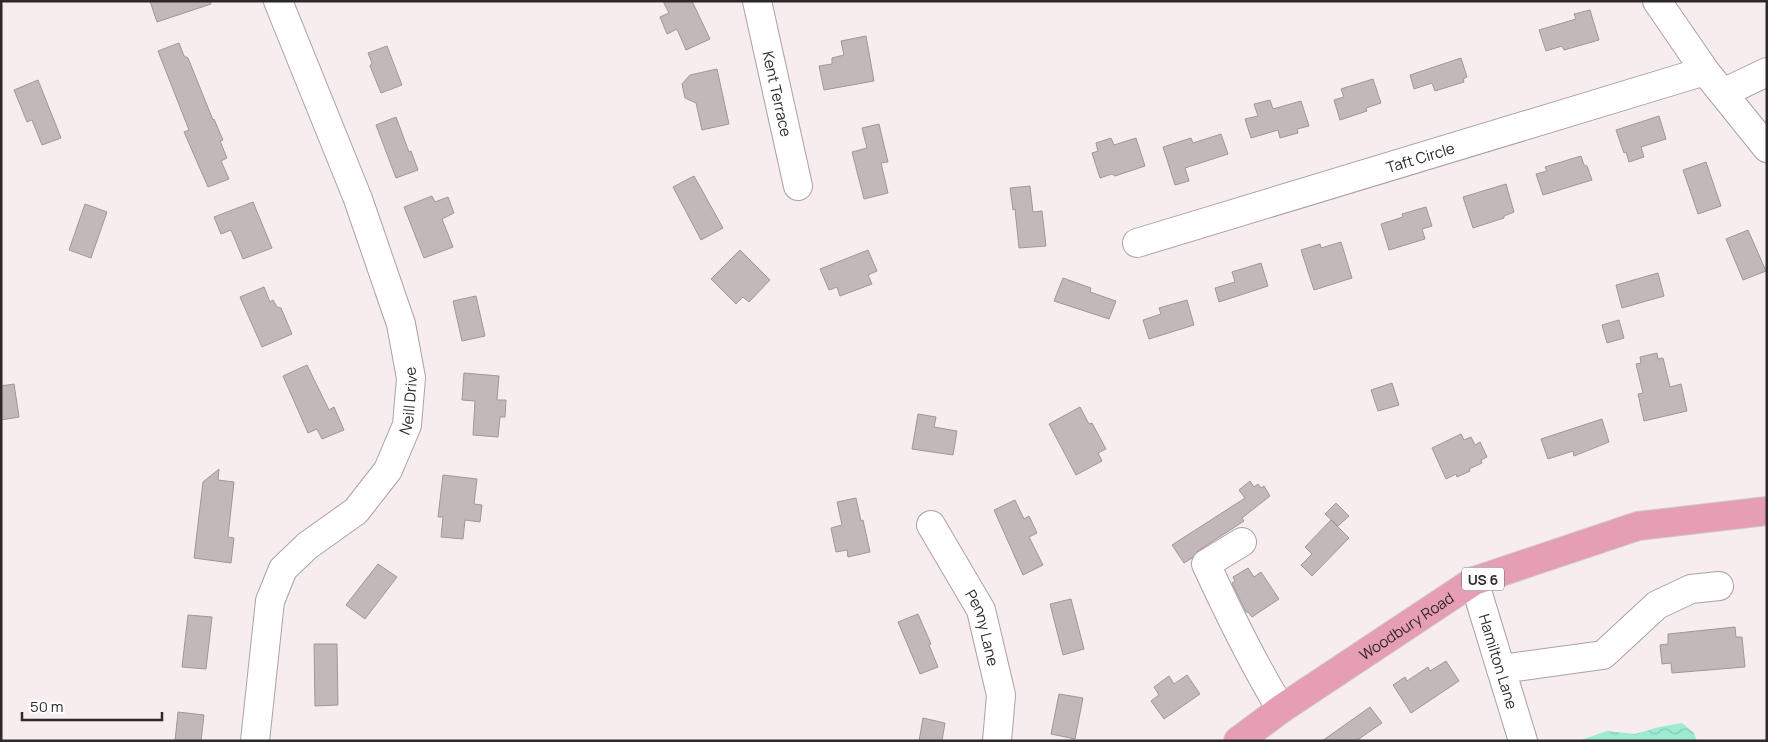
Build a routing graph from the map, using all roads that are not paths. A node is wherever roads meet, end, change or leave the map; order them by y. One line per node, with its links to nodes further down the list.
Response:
1 (278, 1): 17 (street, Neill Drive)
2 (757, 1): 8 (street, Kent Terrace)
3 (1657, 1): 4 (street)
4 (1705, 71): 6 (street); 9 (street, Taft Circle)
5 (1767, 72): 6 (street)
6 (1723, 93): 7 (street)
7 (1767, 148)
8 (798, 186)
9 (1137, 243)
10 (1767, 511): 13 (main road, Woodbury Road / US 6)
11 (931, 524): 18 (street, Penny Lane)
12 (1242, 542): 16 (street)
13 (1474, 582): 15 (street, Hamilton Lane); 16 (main road, Woodbury Road / US 6)
14 (1719, 586): 15 (street)
15 (1501, 669): 20 (street, Hamilton Lane)
16 (1281, 709): 19 (main road, Woodbury Road / US 6)
17 (255, 741)
18 (997, 741)
19 (1238, 741)
20 (1523, 741)

